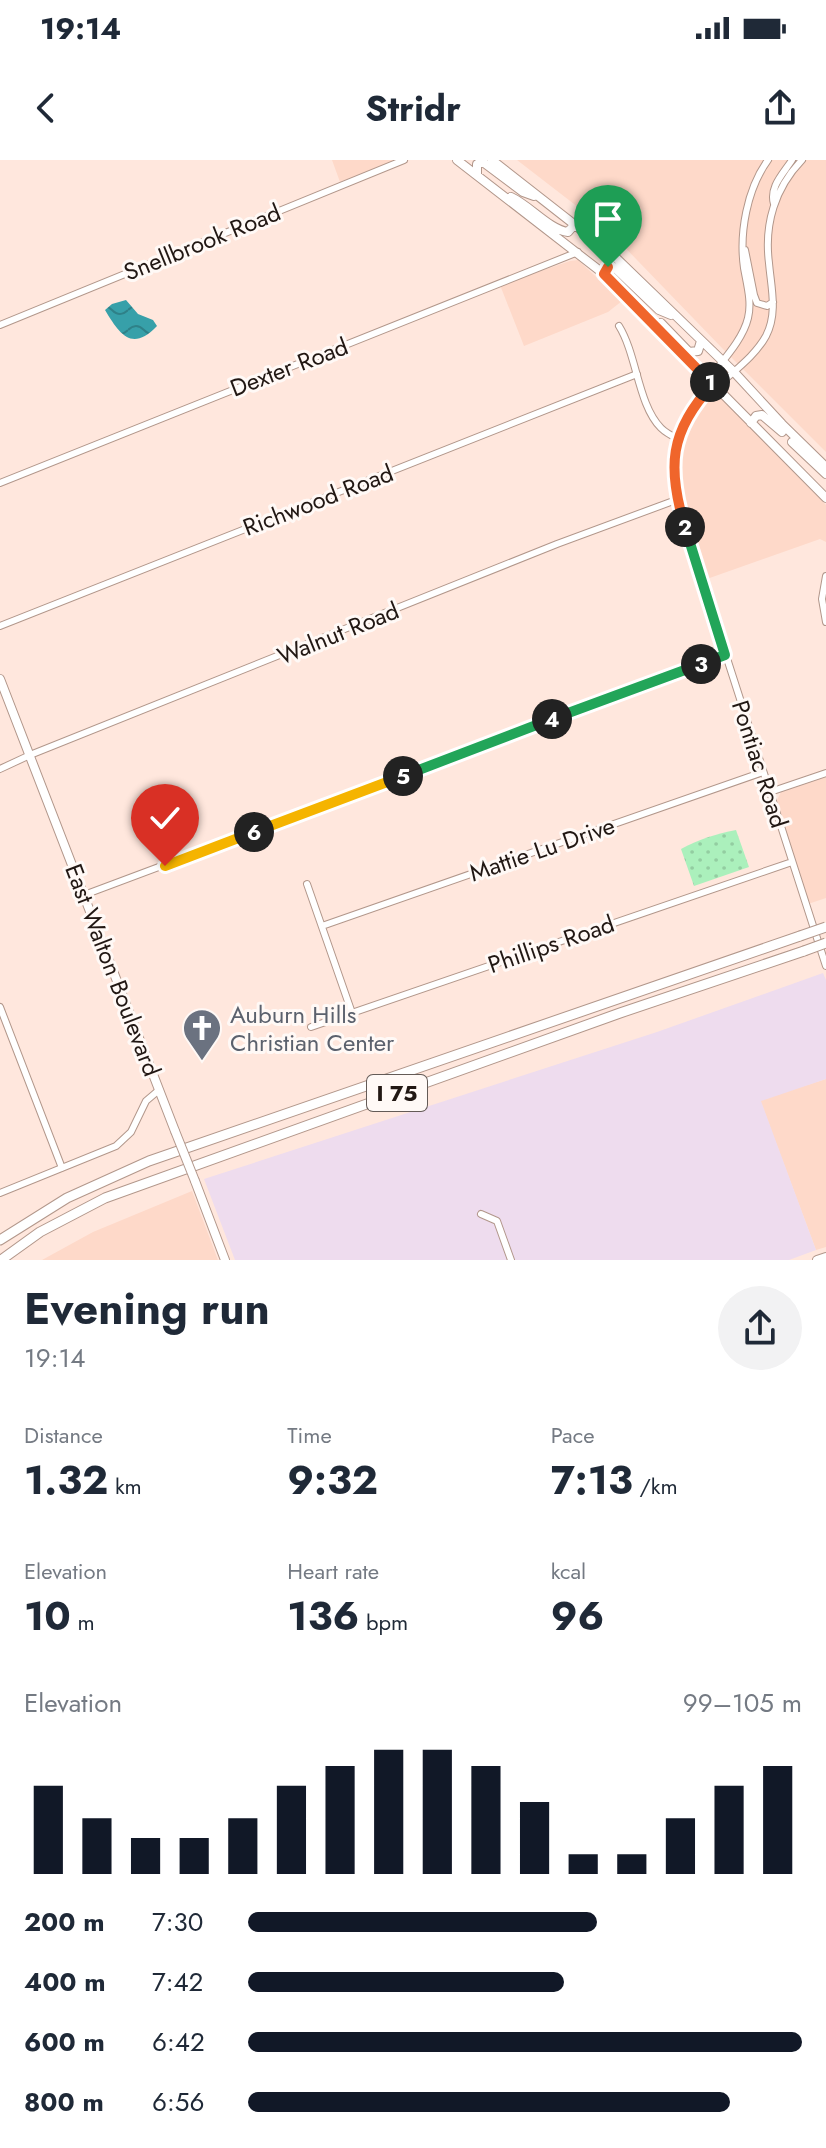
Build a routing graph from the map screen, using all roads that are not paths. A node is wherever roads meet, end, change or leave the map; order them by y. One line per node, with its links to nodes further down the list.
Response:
1 (404, 160): 18 (street, Snellbrook Road)
2 (457, 160): 7 (main road)
3 (492, 160): 9 (main road)
4 (768, 160): 12 (street)
5 (792, 160): 10 (street)
6 (802, 160): 10 (street)
7 (477, 175): 8 (main road); 9 (main road)
8 (496, 190): 11 (main road); 13 (main road)
9 (542, 199): 11 (main road)
10 (774, 204): 15 (street)
11 (575, 224): 17 (main road)
12 (743, 247): 15 (street); 21 (street)
13 (578, 252): 14 (main road); 29 (street, Dexter Road)
14 (604, 274): 16 (main road); 17 (main road)
15 (774, 302): 22 (street)
16 (640, 310): 20 (main road); 24 (main road)
17 (676, 316): 20 (main road)
18 (0, 325)
19 (619, 326): 23 (street)
20 (701, 341): 21 (main road)
21 (723, 361): 22 (main road); 24 (street)
22 (734, 372): 24 (street); 27 (main road)
23 (637, 374): 26 (street); 34 (street, Richwood Road)
24 (713, 384): 25 (main road); 26 (street, Pontiac Road)
25 (751, 423): 28 (main road); 30 (main road)
26 (678, 439): 31 (street, Pontiac Road)
27 (826, 467)
28 (826, 474)
29 (0, 483)
30 (824, 495)
31 (676, 500): 35 (street, Pontiac Road); 37 (street, Walnut Road)
32 (826, 576): 33 (street)
33 (826, 622)
34 (0, 626)
35 (725, 655): 39 (street, Pontiac Road); 44 (street)
36 (0, 679): 37 (main road, East Walton Boulevard)
37 (30, 755): 38 (street, Walnut Road); 44 (main road, East Walton Boulevard)
38 (0, 769)
39 (763, 772): 41 (street, Pontiac Road); 45 (street, Mattie Lu Drive)
40 (826, 773): 41 (street)
41 (770, 792): 42 (street, Pontiac Road)
42 (792, 862): 48 (street, Pontiac Road); 50 (street, Phillips Road)
43 (307, 884): 45 (street)
44 (84, 895): 52 (main road, East Walton Boulevard)
45 (322, 926): 50 (street)
46 (826, 927): 56 (highway, I 75, bridge)
47 (826, 943): 58 (highway, I 75, bridge)
48 (826, 966)
49 (0, 1007): 53 (street)
50 (352, 1013): 51 (street, Phillips Road)
51 (311, 1027)
52 (159, 1090): 53 (street); 59 (main road, East Walton Boulevard, bridge)
53 (62, 1168): 54 (street)
54 (0, 1193)
55 (481, 1214): 60 (street)
56 (0, 1240)
57 (826, 1257): 61 (main road)
58 (1, 1260)
59 (225, 1260)
60 (511, 1260)
61 (817, 1260)

